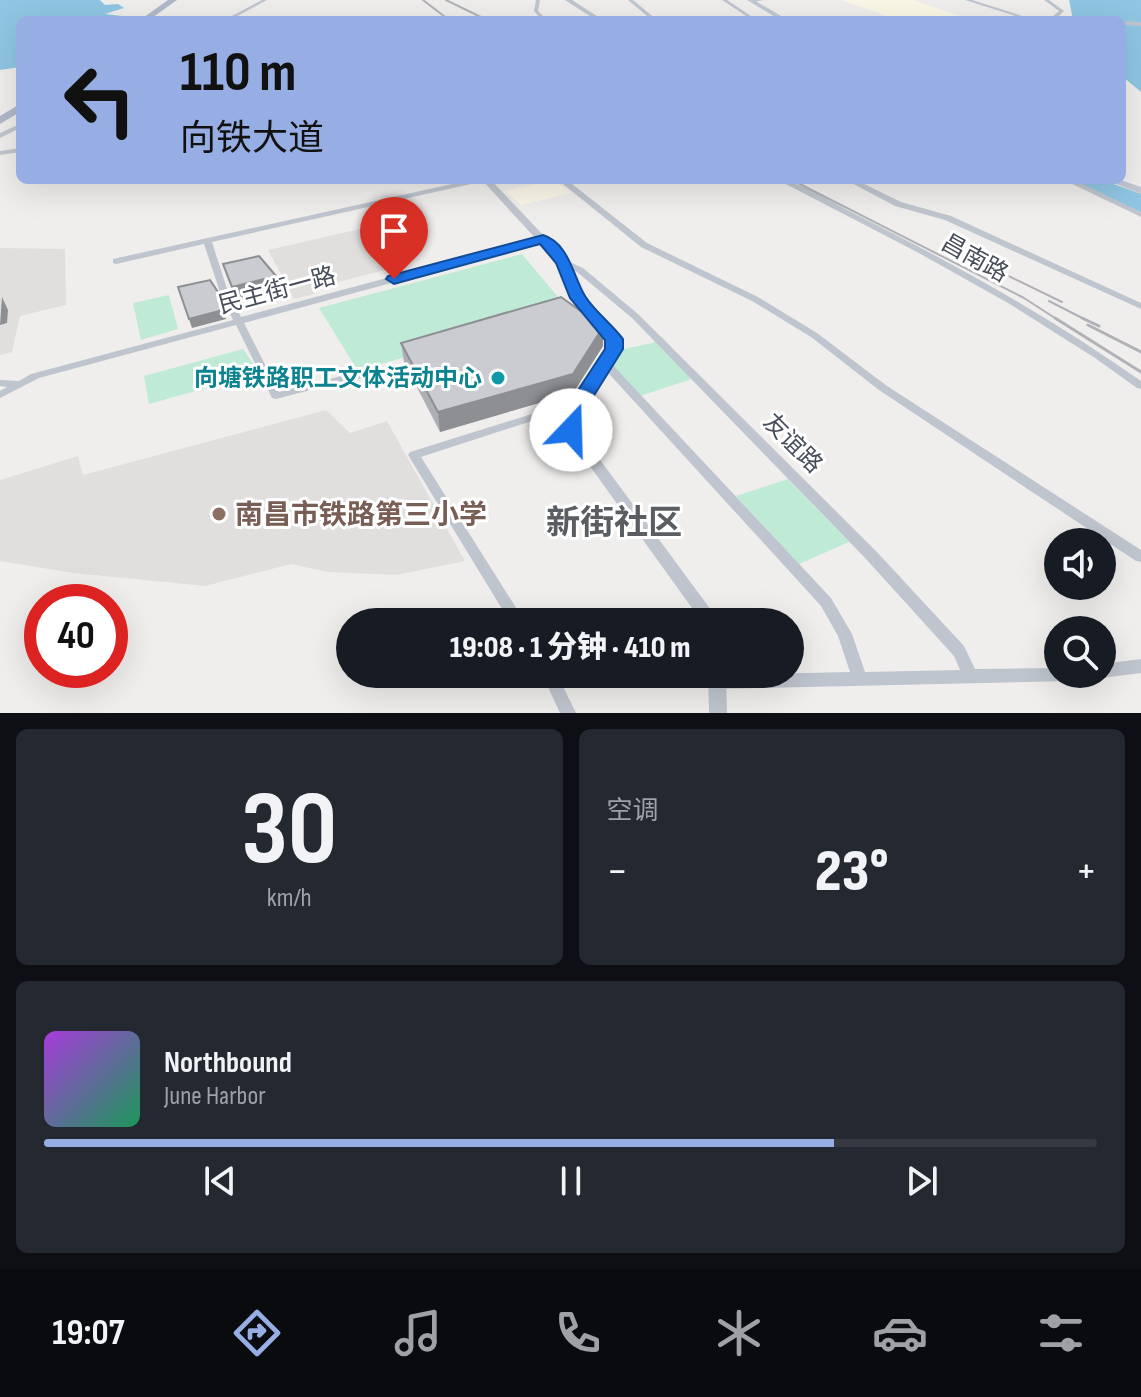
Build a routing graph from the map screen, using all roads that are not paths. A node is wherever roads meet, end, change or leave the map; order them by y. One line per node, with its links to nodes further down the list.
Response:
1 (173, 0): 10 (main road)
2 (265, 0): 11 (street)
3 (569, 0): 12 (street)
4 (630, 0): 13 (street)
5 (724, 0): 14 (street)
6 (762, 0): 9 (street)
7 (967, 0): 16 (street)
8 (1046, 0): 17 (street)
9 (751, 1): 15 (main road)
10 (150, 16)
11 (234, 16)
12 (594, 16)
13 (650, 16)
14 (749, 16)
15 (778, 16)
16 (1021, 16)
17 (1058, 16)
18 (16, 131): 19 (street)
19 (0, 136)
20 (465, 184): 28 (street)
21 (487, 184): 27 (street)
22 (567, 184): 40 (street)
23 (790, 184): 37 (street, 昌南路)
24 (858, 184): 31 (street)
25 (1076, 184): 26 (street)
26 (1141, 215)
27 (543, 239): 30 (street); 32 (street, 民主街一路)
28 (207, 240): 29 (street); 32 (street)
29 (116, 261)
30 (563, 262): 33 (street); 46 (street, 友谊路)
31 (1141, 306)
32 (237, 322): 34 (street); 36 (street, 民主街一路)
33 (605, 363): 39 (street); 48 (street)
34 (388, 373)
35 (0, 383): 36 (street)
36 (23, 384): 38 (street, 民主街一路)
37 (1141, 386)
38 (0, 395)
39 (580, 402): 41 (street); 42 (street)
40 (1141, 557)
41 (509, 608)
42 (702, 608)
43 (1141, 666): 44 (street)
44 (1116, 669)
45 (1044, 675): 46 (street)
46 (971, 676): 48 (street)
47 (804, 679): 48 (street)
48 (860, 679)
49 (556, 688): 51 (street)
50 (717, 688): 52 (street)
51 (568, 713)
52 (718, 713)

